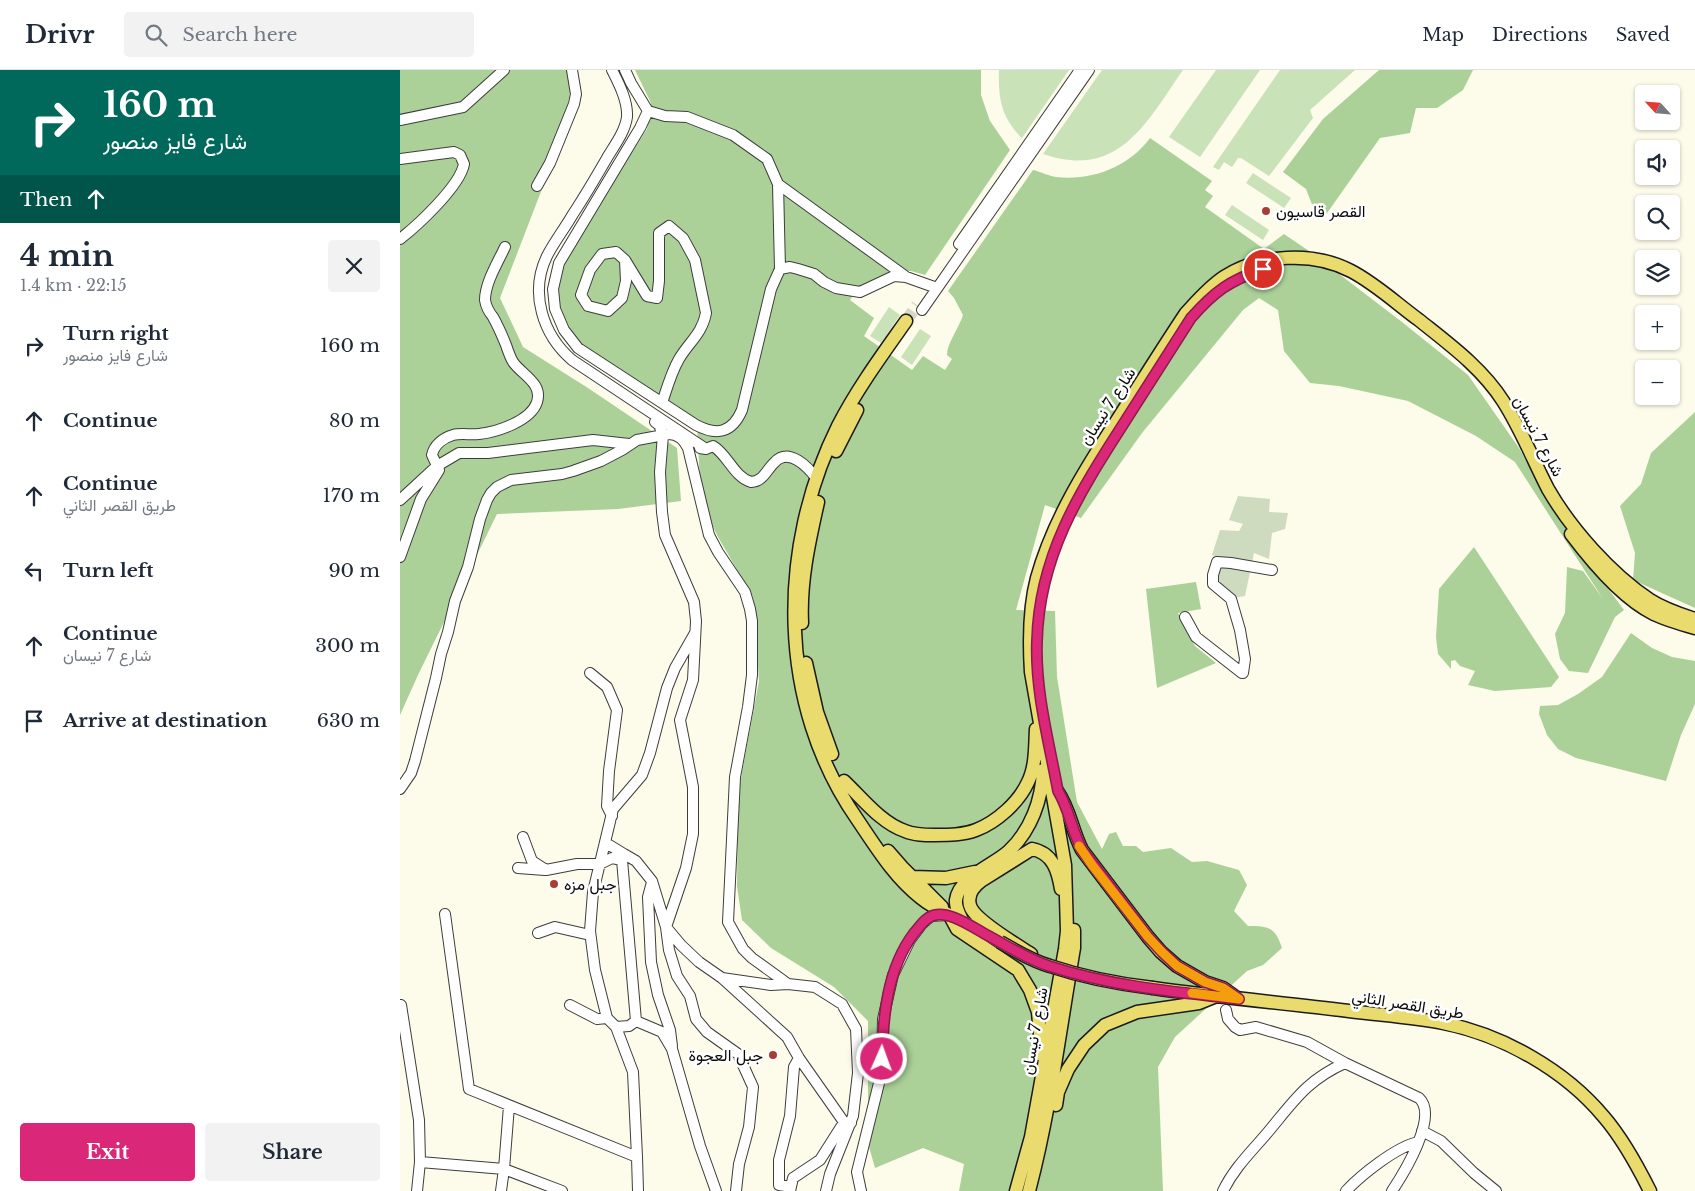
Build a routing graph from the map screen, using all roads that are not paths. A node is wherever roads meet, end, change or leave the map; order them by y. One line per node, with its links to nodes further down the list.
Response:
1 (504, 70): 8 (street)
2 (572, 70): 11 (street)
3 (612, 70): 24 (street)
4 (625, 70): 7 (street)
5 (1080, 70): 17 (street)
6 (1089, 70): 17 (street)
7 (648, 111): 10 (street); 19 (street)
8 (400, 120)
9 (400, 158): 12 (street)
10 (778, 184): 15 (street); 16 (street)
11 (537, 186)
12 (400, 239)
13 (505, 247): 25 (street)
14 (626, 260): 14 (street); 19 (street)
15 (780, 269): 16 (street); 19 (street)
16 (906, 277): 17 (street)
17 (934, 287): 18 (street)
18 (920, 307)
19 (662, 403)
20 (655, 422): 21 (street)
21 (663, 435): 22 (street); 23 (street); 33 (street)
22 (629, 444): 25 (street); 38 (street)
23 (688, 448): 24 (street); 59 (street)
24 (706, 449): 26 (street)
25 (437, 466): 27 (street); 28 (street)
26 (817, 479): 37 (main road); 51 (main road)
27 (400, 500)
28 (400, 557)
29 (1272, 570): 30 (street)
30 (1185, 617)
31 (1695, 619): 35 (main road, شارع 7 نيسان)
32 (1695, 628): 39 (main road, شارع 7 نيسان)
33 (695, 633): 40 (street); 53 (street)
34 (590, 673): 40 (street)
35 (1038, 712): 36 (main road, شارع 7 نيسان); 37 (main road)
36 (1044, 748): 47 (main road); 54 (main road, شارع 7 نيسان)
37 (844, 781): 48 (main road)
38 (400, 789)
39 (1058, 791): 61 (main road); 90 (main road, شارع 7 نيسان)
40 (612, 816): 42 (street)
41 (522, 837): 46 (street)
42 (606, 843): 43 (street); 44 (street)
43 (623, 857): 44 (street); 49 (street); 66 (street)
44 (600, 864): 46 (street); 56 (street)
45 (518, 868): 46 (street)
46 (546, 870)
47 (980, 871): 48 (main road); 52 (main road)
48 (912, 877): 51 (main road)
49 (652, 881): 53 (street); 68 (street)
50 (445, 914): 72 (street)
51 (949, 915): 52 (main road); 71 (main road); 88 (street)
52 (963, 922): 57 (main road)
53 (666, 927): 58 (street); 86 (street)
54 (1067, 931): 57 (main road); 71 (main road, شارع 7 نيسان)
55 (538, 934): 56 (street)
56 (590, 935): 65 (street)
57 (1003, 939): 60 (main road, طريق القصر الثاني, bridge)
58 (722, 978): 59 (street); 69 (street)
59 (788, 984): 73 (street)
60 (1215, 996): 61 (main road, طريق القصر الثاني); 90 (main road)
61 (1239, 999): 95 (main road, طريق القصر الثاني)
62 (401, 1005): 77 (street)
63 (570, 1005): 65 (street)
64 (1226, 1010): 70 (street)
65 (607, 1018): 67 (street)
66 (636, 1021): 67 (street); 68 (street)
67 (616, 1027): 76 (street)
68 (672, 1049): 85 (street)
69 (799, 1058): 73 (street); 79 (street)
70 (1345, 1063): 74 (street); 91 (street)
71 (1040, 1084): 89 (main road, شارع 7 نيسان)
72 (510, 1106): 76 (street); 78 (street)
73 (848, 1124): 80 (street); 87 (street)
74 (1422, 1131): 75 (street); 94 (street)
75 (1418, 1142): 92 (street); 93 (street)
76 (637, 1158): 84 (street)
77 (420, 1162): 78 (street); 81 (street)
78 (504, 1169): 82 (street); 83 (street)
79 (778, 1188): 80 (street)
80 (790, 1189)
81 (417, 1191)
82 (501, 1191)
83 (562, 1191)
84 (638, 1191)
85 (716, 1191)
86 (736, 1191)
87 (826, 1191)
88 (861, 1191)
89 (1016, 1191)
90 (1029, 1191)
91 (1223, 1191)
92 (1346, 1191)
93 (1393, 1191)
94 (1496, 1191)
95 (1650, 1191)

